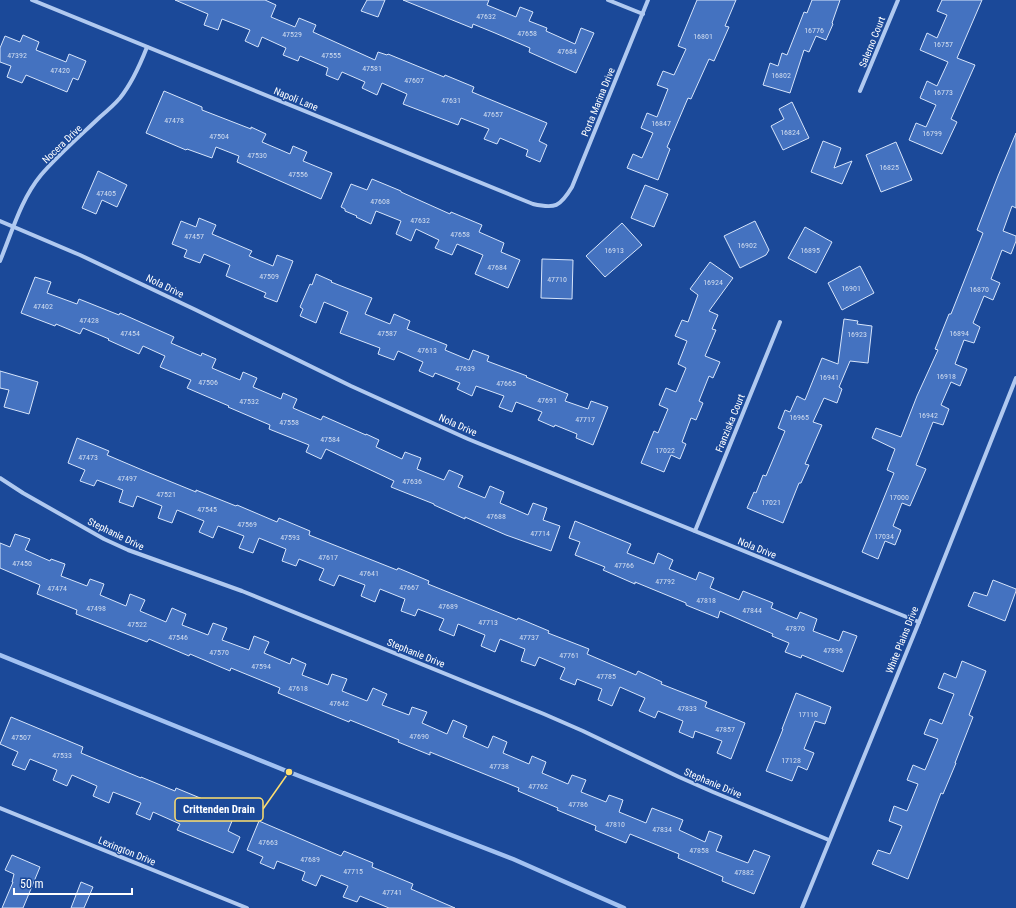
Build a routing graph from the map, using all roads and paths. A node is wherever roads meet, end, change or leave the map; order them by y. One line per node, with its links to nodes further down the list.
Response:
1 (32, 0): 6 (street, Napoli Lane)
2 (608, 0): 5 (street)
3 (648, 0): 5 (street, Porta Marina Drive)
4 (898, 0): 7 (street, Salerno Court)
5 (643, 14): 8 (street, Porta Marina Drive)
6 (147, 47): 8 (street, Napoli Lane); 10 (street, Nocera Drive)
7 (860, 91)
8 (556, 206)
9 (0, 221): 10 (street, Nola Drive)
10 (14, 226): 11 (street, Nocera Drive); 15 (street, Nola Drive)
11 (0, 260)
12 (780, 322): 15 (street, Franziska Court)
13 (1016, 378): 16 (street, White Plains Drive)
14 (0, 478): 18 (street, Stephanie Drive)
15 (695, 531): 16 (street, Nola Drive)
16 (919, 622): 18 (street, White Plains Drive)
17 (0, 808): 19 (street, Lexington Drive)
18 (829, 840): 20 (street, White Plains Drive)
19 (247, 908)
20 (802, 908)

